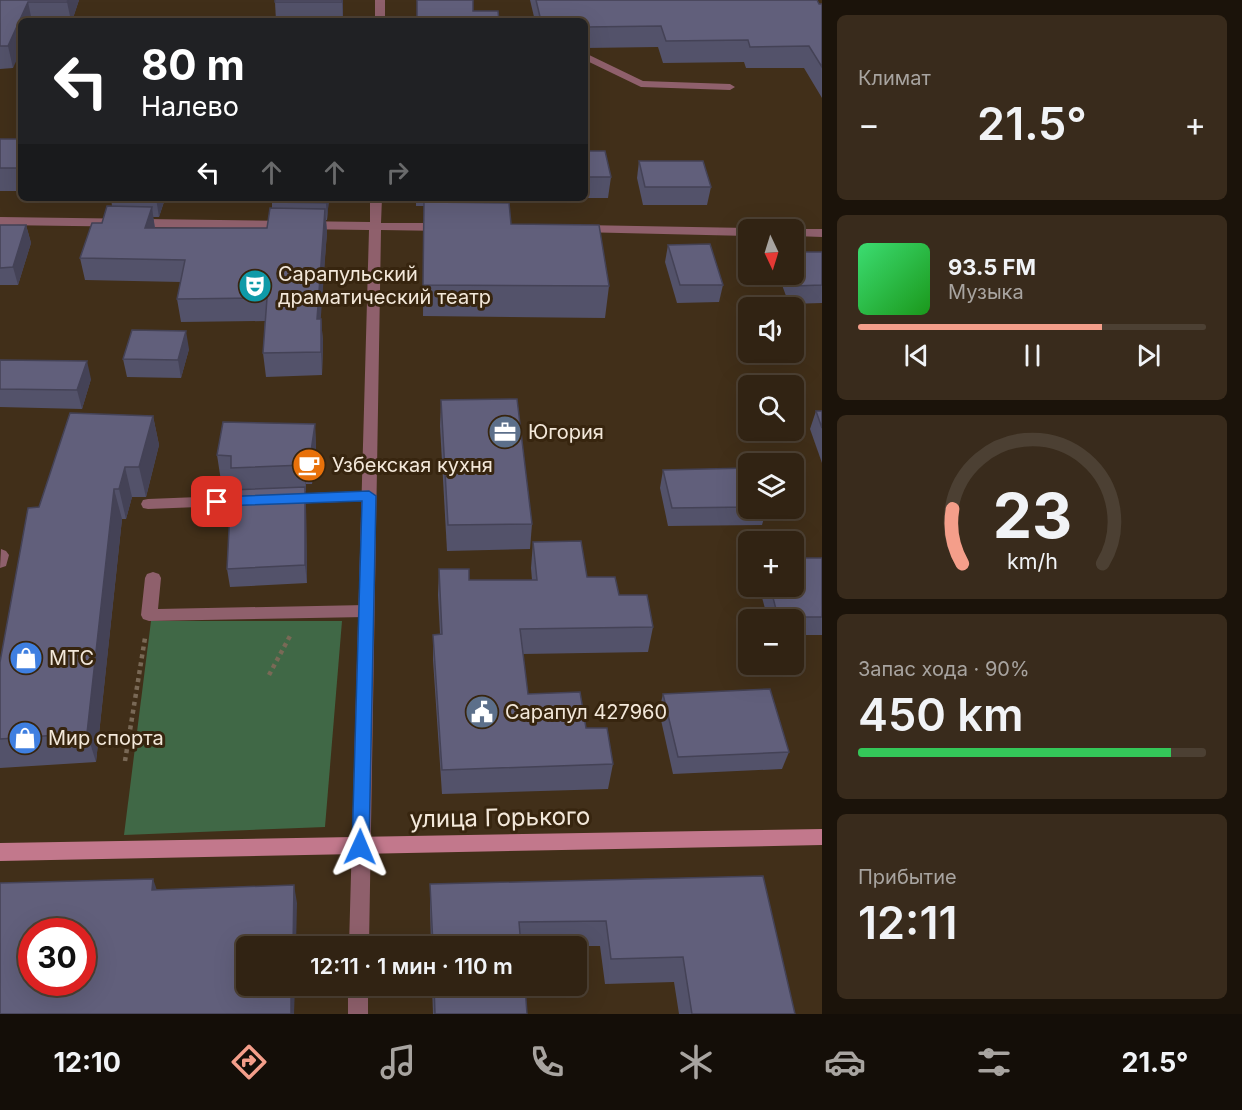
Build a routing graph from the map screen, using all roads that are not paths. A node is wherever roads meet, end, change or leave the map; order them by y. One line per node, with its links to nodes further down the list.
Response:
1 (380, 0): 2 (street)
2 (380, 18)
3 (588, 58): 4 (street)
4 (730, 87)
5 (376, 201): 7 (street)
6 (0, 221): 7 (street)
7 (375, 226): 8 (street); 13 (street)
8 (462, 227)
9 (570, 229): 10 (street)
10 (738, 232)
11 (804, 233): 12 (street)
12 (822, 233)
13 (369, 496): 14 (street); 16 (street)
14 (148, 504)
15 (153, 578): 16 (street)
16 (366, 611): 18 (street)
17 (822, 837): 18 (street, улица Горького)
18 (360, 847): 19 (street, улица Горького); 20 (street)
19 (0, 852)
20 (359, 936)
21 (358, 996): 22 (street)
22 (358, 1014)

